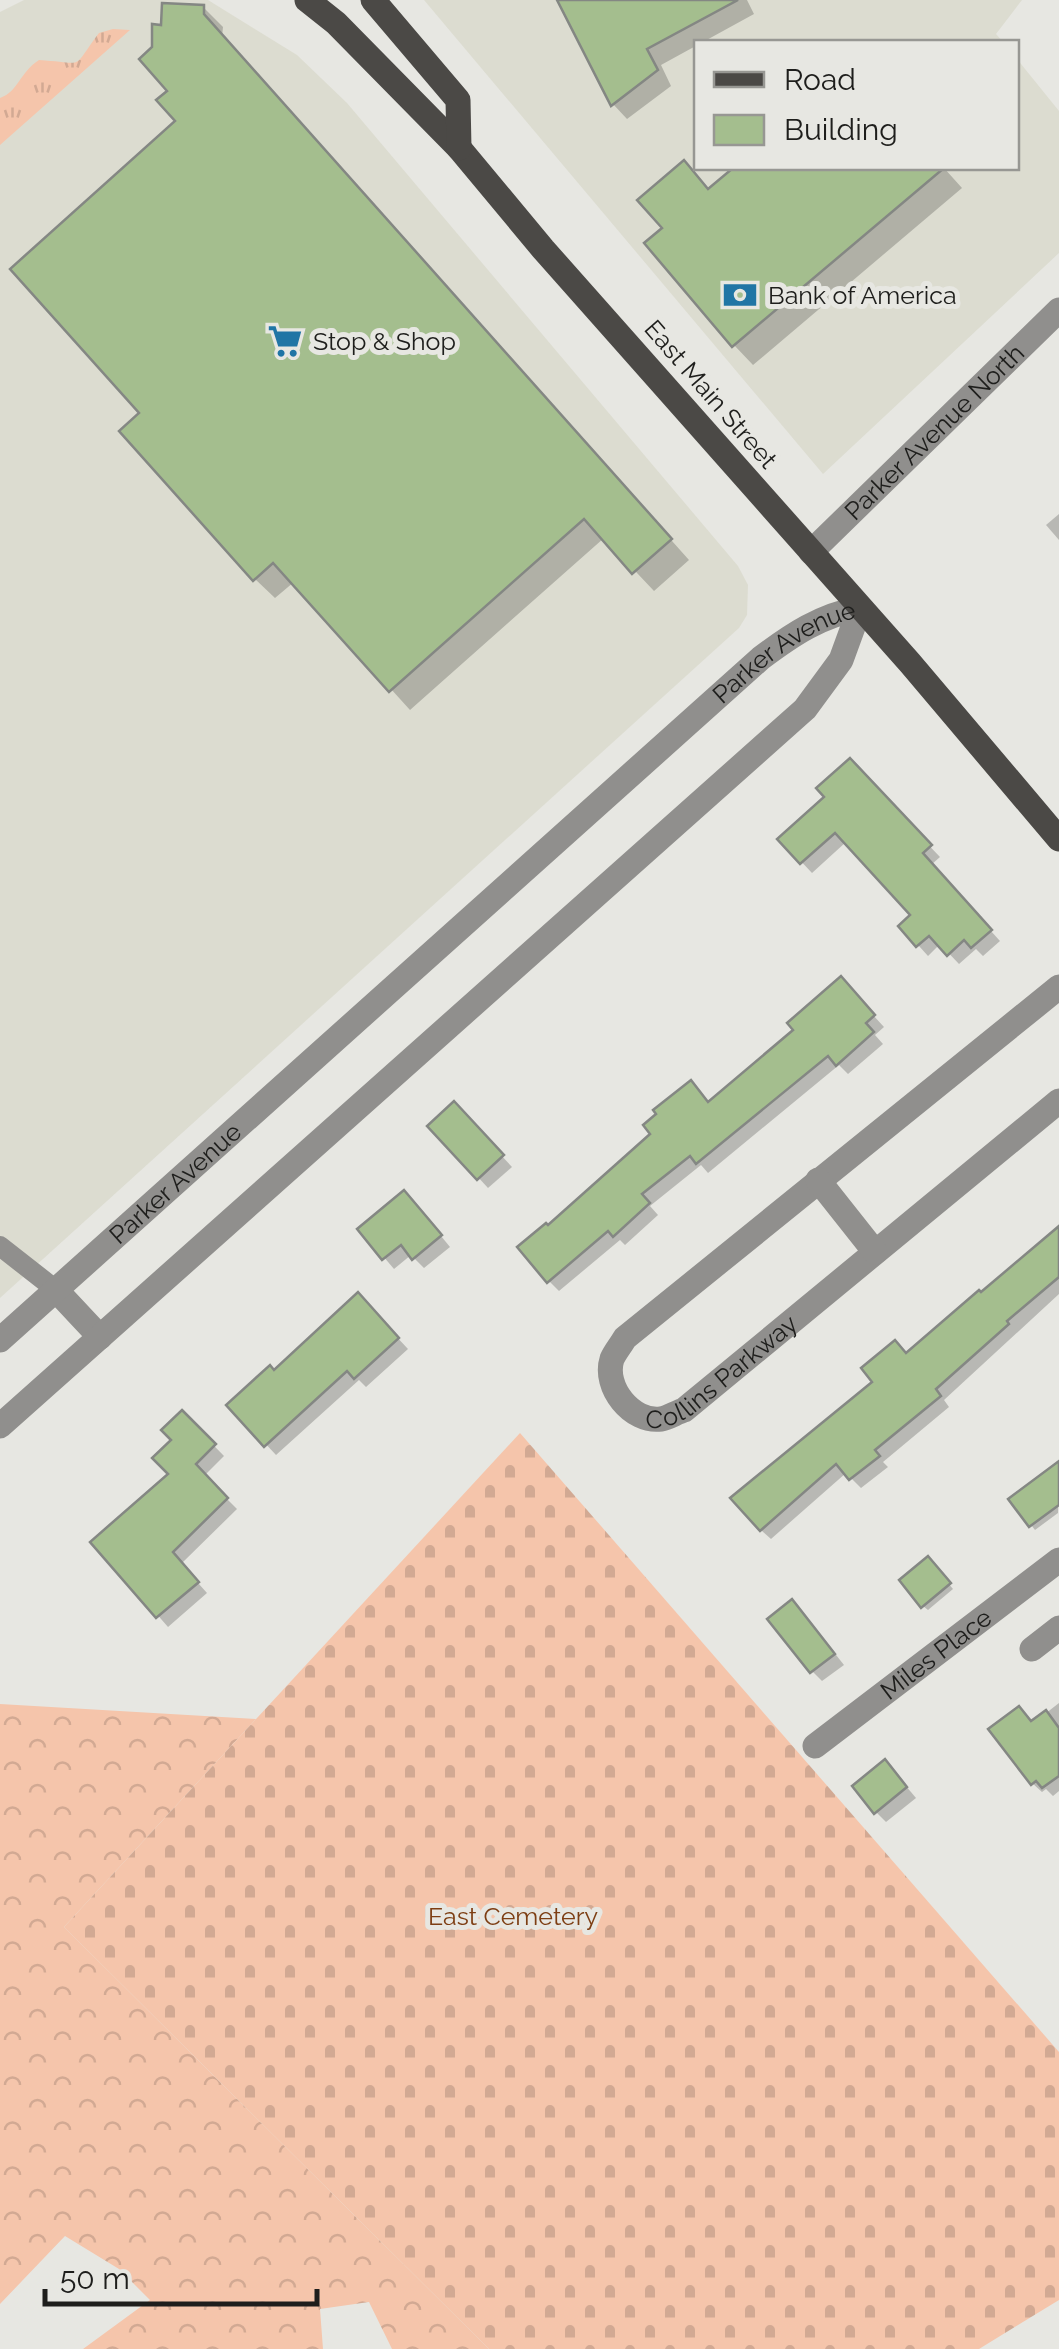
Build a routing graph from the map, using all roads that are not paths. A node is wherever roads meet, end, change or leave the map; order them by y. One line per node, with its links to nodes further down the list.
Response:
1 (307, 0): 3 (main road, East Main Street)
2 (373, 0): 3 (main road)
3 (459, 148): 5 (main road, East Main Street)
4 (1059, 310): 5 (street, Parker Avenue North)
5 (811, 552): 6 (main road, East Main Street)
6 (860, 608): 7 (main road, East Main Street); 13 (street, Parker Avenue); 14 (street, Parker Avenue)
7 (1059, 840)
8 (1059, 987): 10 (street, Collins Parkway)
9 (1059, 1101): 12 (street, Collins Parkway)
10 (818, 1180): 12 (street); 12 (street, Collins Parkway)
11 (0, 1246): 13 (lane)
12 (875, 1252)
13 (56, 1290): 14 (street); 15 (street, Parker Avenue)
14 (100, 1337): 16 (street, Parker Avenue)
15 (0, 1340)
16 (0, 1426)
17 (1059, 1560): 20 (street, Miles Place)
18 (1059, 1628): 19 (street)
19 (1032, 1649)
20 (814, 1746)

